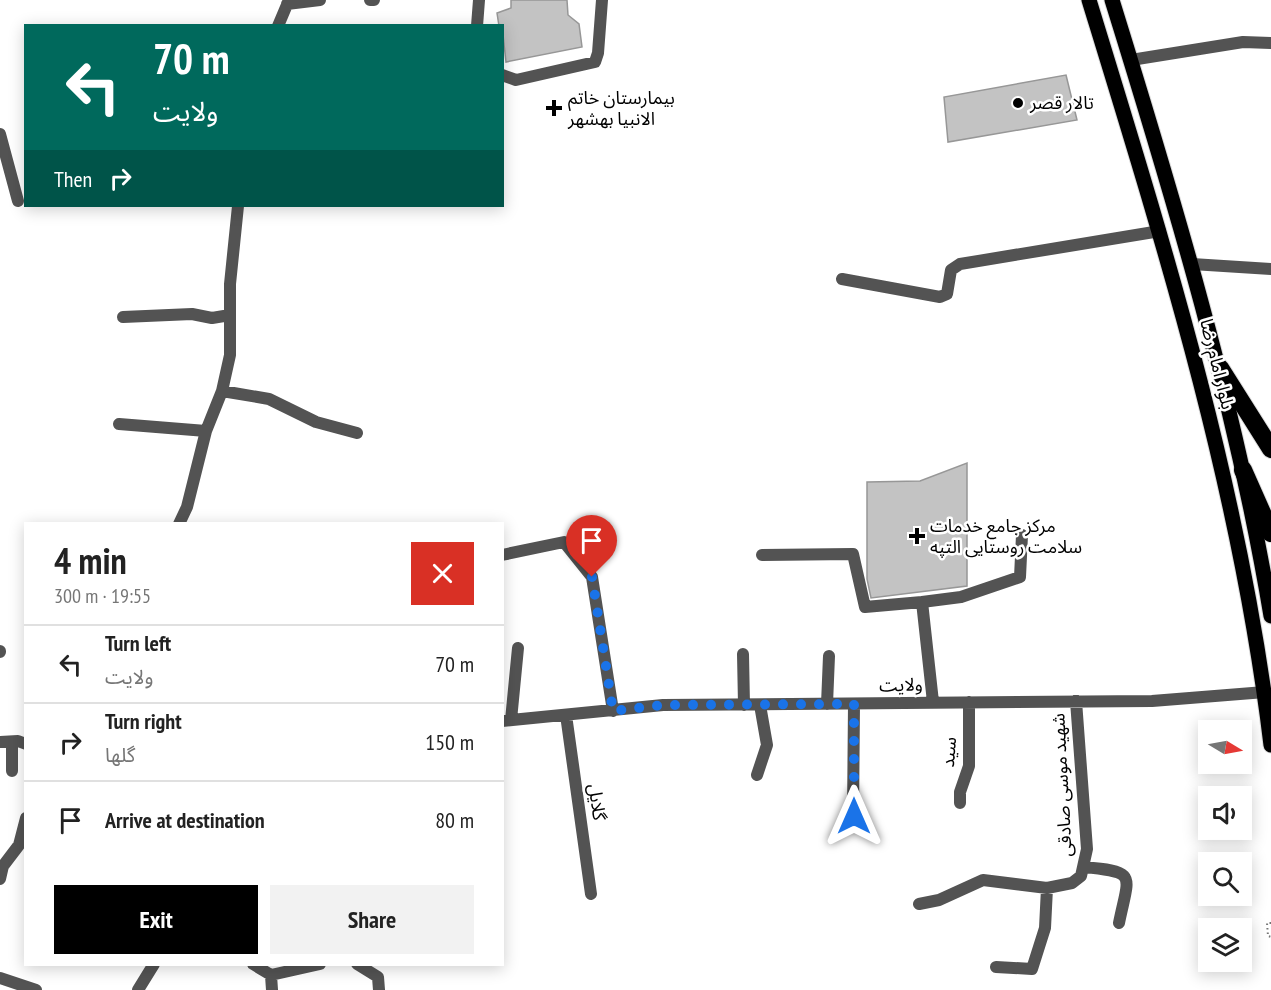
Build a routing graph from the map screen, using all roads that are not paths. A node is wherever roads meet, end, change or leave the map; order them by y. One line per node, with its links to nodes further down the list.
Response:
1 (320, 0): 6 (street)
2 (479, 0): 8 (street)
3 (602, 0): 11 (street)
4 (1089, 0): 15 (main road, بلوار امام رضا)
5 (1112, 0): 10 (main road, بلوار امام رضا)
6 (288, 2): 7 (street)
7 (279, 24)
8 (477, 24)
9 (1271, 43): 10 (street)
10 (1131, 60): 16 (main road, بلوار امام رضا)
11 (504, 76)
12 (0, 134): 13 (street)
13 (18, 201)
14 (238, 207): 19 (street)
15 (1160, 231): 18 (street); 38 (main road, بلوار امام رضا)
16 (1192, 264): 17 (street); 21 (main road, بلوار امام رضا)
17 (1271, 269)
18 (842, 279)
19 (230, 315): 20 (street); 22 (street)
20 (123, 317)
21 (1220, 368): 26 (highway); 27 (main road, بلوار امام رضا)
22 (222, 391): 24 (street); 25 (street)
23 (118, 424): 24 (street)
24 (206, 431): 28 (street)
25 (357, 433)
26 (1271, 449)
27 (1243, 470): 29 (highway); 34 (main road, بلوار امام رضا)
28 (180, 522)
29 (1271, 532)
30 (1022, 535): 33 (street)
31 (504, 555): 46 (street)
32 (762, 555): 33 (street)
33 (922, 602): 40 (street)
34 (1271, 616)
35 (518, 648): 48 (street)
36 (743, 654): 44 (street)
37 (829, 656): 42 (street)
38 (1265, 692): 39 (street, ولایت); 51 (main road, بلوار امام رضا)
39 (1076, 701): 41 (street, ولایت); 57 (street, شهید موسی صادقی)
40 (933, 702): 41 (street, ولایت); 43 (street, ولایت)
41 (969, 702): 54 (street, سید)
42 (827, 704): 43 (street, ولایت); 45 (street, ولایت)
43 (854, 704): 55 (street)
44 (744, 705): 45 (street, ولایت); 46 (street, ولایت)
45 (760, 705): 53 (street)
46 (613, 711): 47 (street, ولایت)
47 (566, 715): 48 (street, ولایت); 60 (street, گلایل)
48 (507, 720)
49 (6, 742): 50 (street); 52 (street)
50 (24, 744)
51 (1271, 745)
52 (12, 771)
53 (757, 775)
54 (960, 803)
55 (854, 816)
56 (24, 826): 58 (street)
57 (1084, 867): 59 (street, شهید موسی صادقی); 62 (street)
58 (0, 879)
59 (1047, 888): 61 (street, شهید موسی صادقی); 67 (street)
60 (591, 894)
61 (920, 904)
62 (1119, 923)
63 (153, 966): 71 (street)
64 (256, 966): 68 (street)
65 (311, 966): 68 (street)
66 (360, 966): 73 (street)
67 (996, 967)
68 (272, 975): 72 (street)
69 (0, 978): 70 (street)
70 (36, 990)
71 (138, 990)
72 (272, 990)
73 (379, 990)

